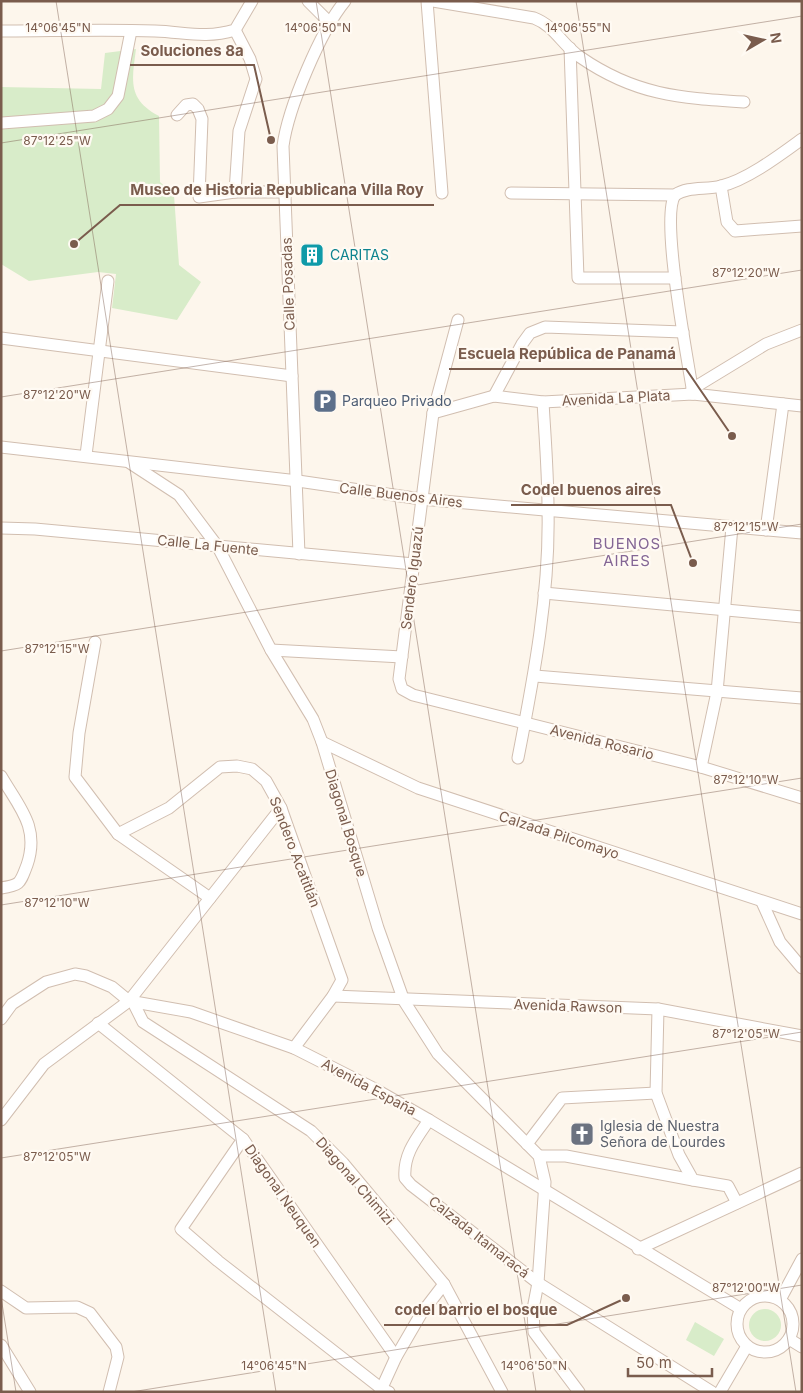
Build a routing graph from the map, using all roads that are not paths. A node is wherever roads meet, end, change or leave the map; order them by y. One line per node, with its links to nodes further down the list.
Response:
1 (252, 1): 7 (street)
2 (308, 1): 6 (street)
3 (345, 1): 6 (street, Calle Posadas)
4 (427, 1): 18 (street)
5 (433, 1): 10 (street)
6 (331, 24): 17 (street, Calle Posadas)
7 (235, 30): 9 (street); 16 (street)
8 (1, 31): 9 (street)
9 (131, 31): 13 (street)
10 (570, 48): 11 (street); 20 (street)
11 (744, 102)
12 (178, 115): 16 (street)
13 (2, 123)
14 (802, 139): 15 (street)
15 (721, 186): 21 (street); 22 (street)
16 (235, 192): 17 (street)
17 (284, 192): 30 (street, Calle Posadas)
18 (442, 193)
19 (511, 193): 20 (street)
20 (575, 194): 21 (street); 23 (street)
21 (675, 195): 23 (street)
22 (802, 226)
23 (675, 278): 27 (street)
24 (108, 281): 29 (street)
25 (458, 320): 36 (street, Sendero Iguazú)
26 (802, 330): 31 (street)
27 (683, 332): 31 (street); 32 (street)
28 (1, 338): 29 (street)
29 (100, 350): 30 (street); 38 (street)
30 (292, 376): 40 (street, Calle Posadas)
31 (693, 391): 33 (street, Avenida La Plata); 34 (street, Avenida La Plata)
32 (494, 396): 33 (street, Avenida La Plata); 36 (street, Avenida La Plata)
33 (544, 402): 42 (street)
34 (783, 404): 35 (street, Avenida La Plata); 45 (street)
35 (802, 406)
36 (433, 413): 41 (street, Sendero Iguazú)
37 (1, 447): 38 (street, Calle Buenos Aires)
38 (86, 455): 39 (street, Calle Buenos Aires)
39 (130, 462): 40 (street, Calle Buenos Aires); 47 (street, Diagonal Bosque)
40 (298, 481): 41 (street, Calle Buenos Aires); 48 (street, Calle Posadas)
41 (421, 499): 42 (street, Calle Buenos Aires); 49 (street, Sendero Iguazú)
42 (549, 510): 43 (street, Calle Buenos Aires); 50 (street)
43 (732, 527): 45 (street, Calle Buenos Aires); 51 (street)
44 (1, 528): 47 (street, Calle La Fuente)
45 (766, 530): 46 (street, Calle Buenos Aires)
46 (802, 533)
47 (218, 547): 48 (street, Calle La Fuente); 54 (street, Diagonal Bosque)
48 (299, 554): 49 (street, Calle La Fuente)
49 (414, 564): 55 (street, Sendero Iguazú)
50 (544, 593): 51 (street); 56 (street)
51 (724, 610): 52 (street); 58 (street)
52 (802, 617)
53 (95, 642): 67 (street)
54 (271, 650): 55 (street); 61 (street, Diagonal Bosque)
55 (402, 657): 57 (street, Sendero Iguazú)
56 (535, 676): 58 (street); 60 (street)
57 (402, 689): 60 (street, Avenida Rosario)
58 (717, 692): 59 (street); 63 (street)
59 (802, 698)
60 (525, 723): 62 (street); 63 (street, Avenida Rosario)
61 (322, 742): 70 (street, Calzada Pilcomayo); 75 (street, Diagonal Bosque)
62 (518, 758)
63 (702, 767): 65 (street, Avenida Rosario)
64 (1, 776): 68 (street)
65 (802, 798)
66 (281, 808): 67 (street, Sendero Acatitlán); 69 (street); 73 (street, Sendero Acatitlán)
67 (118, 834): 69 (street)
68 (1, 888)
69 (210, 898): 74 (street)
70 (762, 902): 71 (street, Calzada Pilcomayo); 72 (street)
71 (802, 914)
72 (802, 968)
73 (333, 996): 75 (street, Avenida Rawson); 80 (street, Sendero Acatitlán)
74 (131, 1001): 77 (street); 78 (street); 80 (street, Avenida España); 94 (street, Diagonal Chimizi)
75 (404, 1001): 76 (street, Avenida Rawson); 85 (street, Diagonal Bosque)
76 (658, 1009): 79 (street, Avenida Rawson); 81 (street)
77 (1, 1019)
78 (98, 1023): 82 (street); 84 (street, Diagonal Neuquen)
79 (802, 1036)
80 (294, 1048): 83 (street, Avenida España)
81 (656, 1094): 85 (street); 88 (street)
82 (1, 1120)
83 (430, 1120): 89 (street, Avenida España); 93 (street, Calzada Itamaracá)
84 (243, 1139): 102 (street, Diagonal Neuquen); 103 (street)
85 (527, 1144): 86 (street, Diagonal Bosque)
86 (539, 1156): 88 (street); 89 (street)
87 (802, 1173): 90 (street)
88 (693, 1180): 90 (street)
89 (544, 1191): 91 (street, Avenida España); 93 (street)
90 (737, 1203): 91 (street)
91 (638, 1249): 97 (street, Avenida España)
92 (802, 1259): 96 (street)
93 (538, 1283): 107 (street); 108 (street, Calzada Itamaracá)
94 (444, 1284): 102 (street); 106 (street, Diagonal Chimizi)
95 (1, 1291): 105 (street)
96 (780, 1300): 97 (street); 98 (street)
97 (741, 1309): 99 (street)
98 (789, 1339): 99 (street); 100 (street)
99 (747, 1346): 109 (street)
100 (802, 1347)
101 (3, 1352): 104 (street)
102 (396, 1357): 103 (street)
103 (384, 1391)
104 (30, 1392)
105 (109, 1392)
106 (502, 1392)
107 (578, 1392)
108 (712, 1392)
109 (720, 1392)

